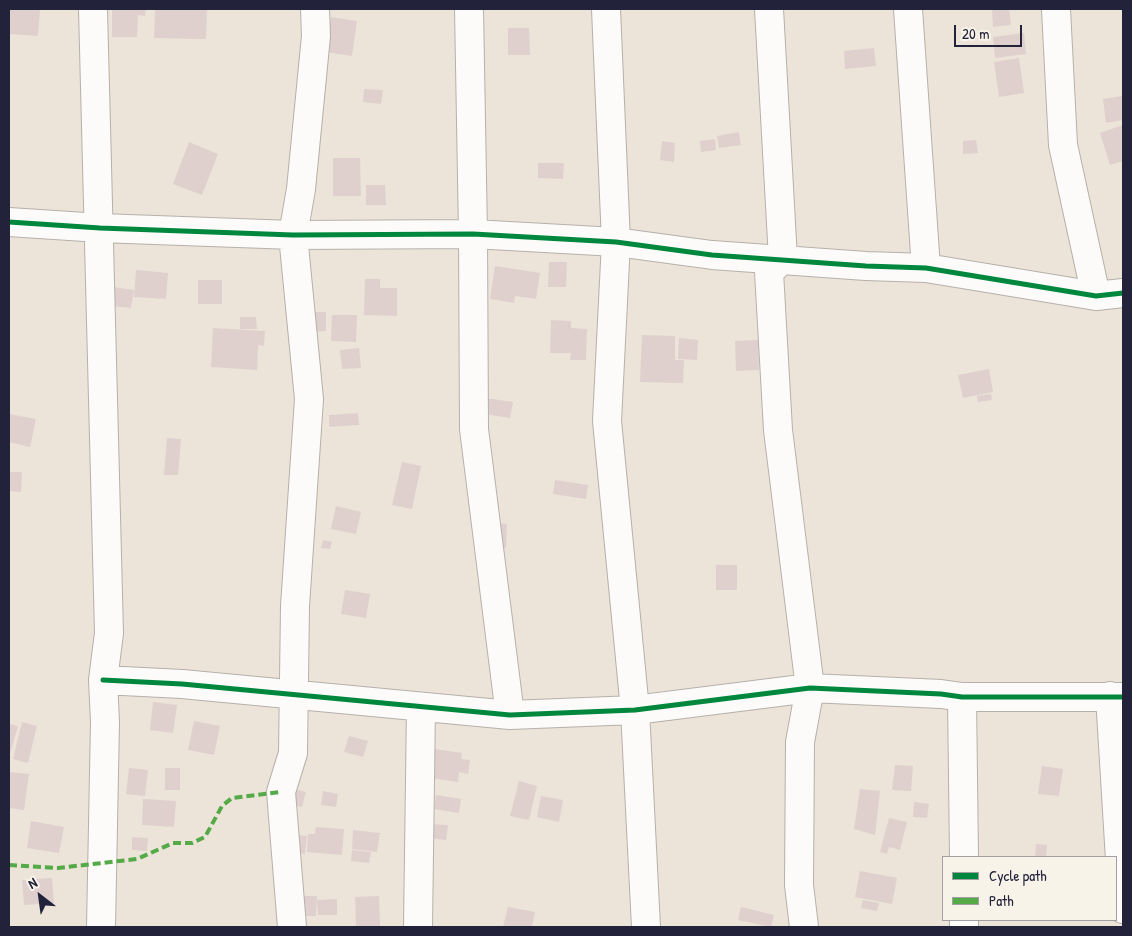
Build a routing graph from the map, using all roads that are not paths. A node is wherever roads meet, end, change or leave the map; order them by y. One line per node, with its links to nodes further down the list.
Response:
1 (93, 9): 9 (street)
2 (315, 9): 11 (street)
3 (469, 9): 10 (street)
4 (606, 9): 12 (street)
5 (769, 9): 13 (street)
6 (908, 9): 14 (street)
7 (1056, 9): 16 (street)
8 (9, 222): 9 (street)
9 (100, 228): 11 (street); 17 (street)
10 (473, 234): 11 (street); 12 (street); 24 (street)
11 (293, 235): 19 (street)
12 (616, 242): 13 (street); 23 (street)
13 (783, 259): 14 (street); 18 (street)
14 (926, 268): 16 (street)
15 (1123, 293): 16 (street)
16 (1096, 296)
17 (103, 680): 19 (street); 27 (street)
18 (810, 688): 20 (street); 23 (street); 31 (street)
19 (295, 695): 22 (street); 28 (street)
20 (962, 696): 21 (street); 25 (street)
21 (1117, 696): 26 (street)
22 (421, 707): 24 (street); 29 (street)
23 (635, 710): 24 (street); 30 (street)
24 (510, 715)
25 (964, 856)
26 (1123, 909)
27 (101, 927)
28 (292, 927)
29 (418, 927)
30 (646, 927)
31 (804, 927)

